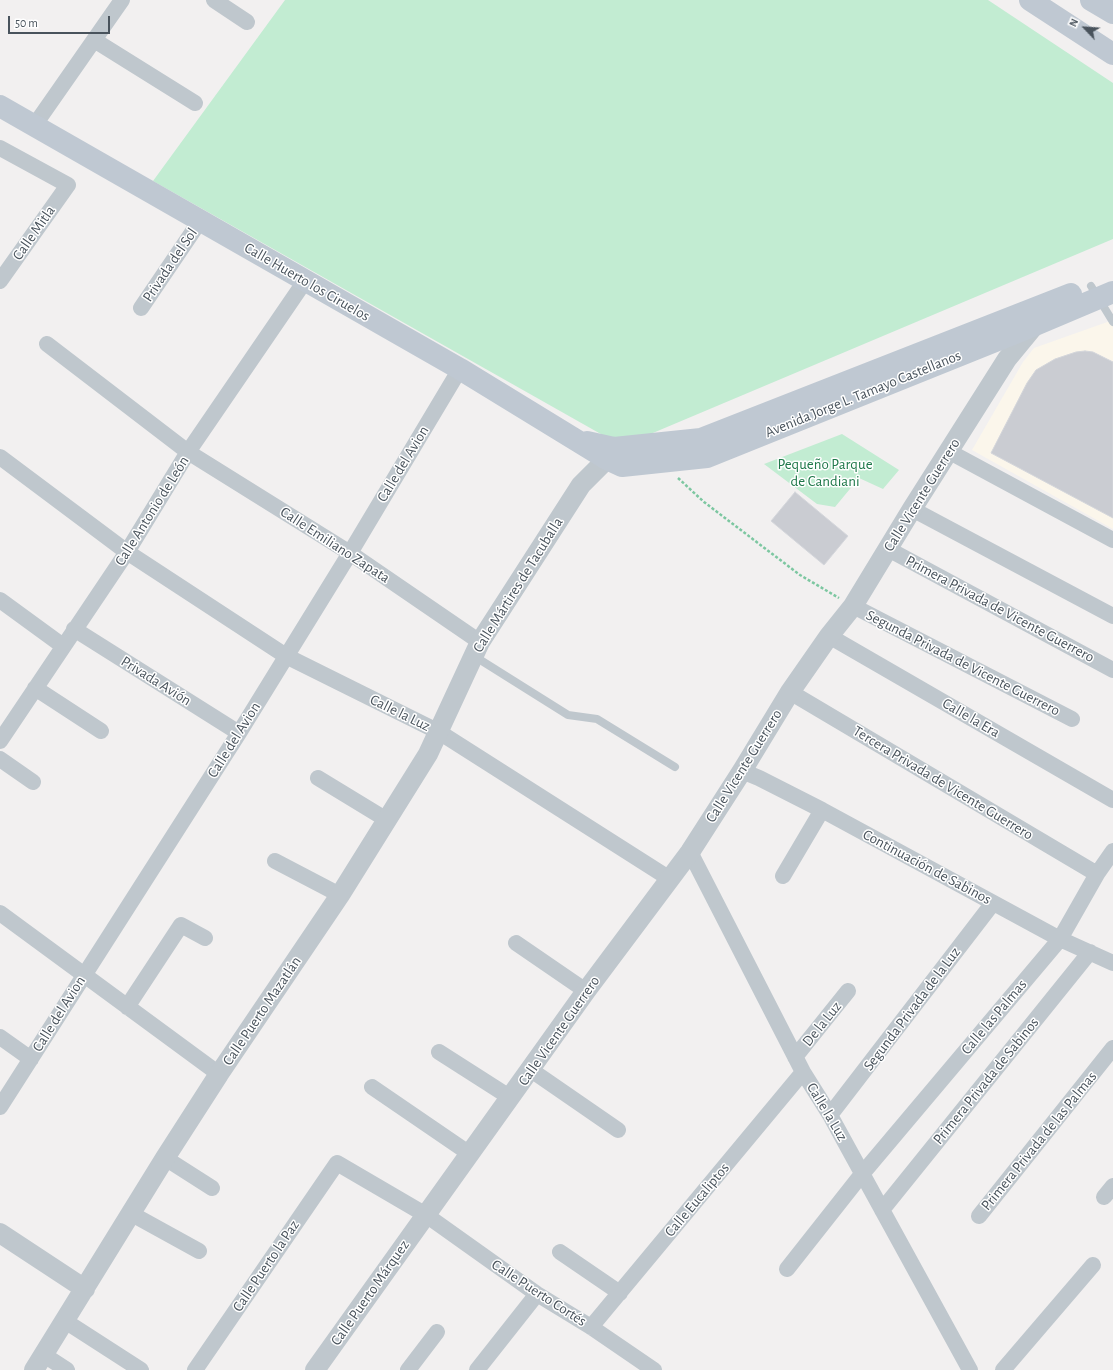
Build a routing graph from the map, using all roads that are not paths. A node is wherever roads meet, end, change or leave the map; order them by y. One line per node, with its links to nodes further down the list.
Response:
1 (122, 0): 7 (street)
2 (214, 0): 6 (street)
3 (1030, 0): 8 (main road)
4 (1091, 0): 5 (main road)
5 (1113, 13)
6 (247, 22)
7 (94, 40): 9 (street); 11 (street)
8 (1113, 54)
9 (195, 104)
10 (0, 106): 11 (main road, Calle Huerto los Ciruelos)
11 (34, 126): 13 (main road, Calle Huerto los Ciruelos)
12 (0, 148): 15 (street, Calle Mitla)
13 (200, 221): 16 (main road, Calle Huerto los Ciruelos); 19 (street, Privada del Sol)
14 (1113, 278): 17 (main road, Avenida Jorge L. Tamayo Castellanos)
15 (0, 281)
16 (305, 281): 23 (main road, Calle Huerto los Ciruelos); 26 (street, Calle Antonio de León)
17 (1101, 292): 18 (main road, Avenida Jorge L. Tamayo Castellanos); 20 (lane); 21 (main road, Avenida Jorge L. Tamayo Castellanos)
18 (1044, 304): 21 (street, Calle Vicente Guerrero); 24 (main road, Avenida Jorge L. Tamayo Castellanos)
19 (141, 308)
20 (1113, 322)
21 (1035, 325): 24 (main road, Avenida Jorge L. Tamayo Castellanos); 25 (street, Calle Vicente Guerrero)
22 (48, 344): 26 (street, Calle Emiliano Zapata)
23 (460, 369): 27 (main road, Calle Huerto los Ciruelos); 33 (street, Calle del Avion)
24 (847, 391): 27 (main road, Avenida Jorge L. Tamayo Castellanos); 27 (main road, Avenida Jorge L. Tamayo Castellanos)
25 (948, 451): 29 (street, Calle Vicente Guerrero); 30 (street)
26 (188, 452): 32 (street, Calle Antonio de León); 33 (street, Calle Emiliano Zapata)
27 (610, 453): 40 (street, Calle Mártires de Tacuballa)
28 (0, 456): 32 (street, Calle la Luz)
29 (912, 509): 31 (street, Calle Vicente Guerrero); 36 (street)
30 (1113, 540)
31 (888, 549): 35 (street, Calle Vicente Guerrero); 42 (street, Primera Privada de Vicente Guerrero)
32 (127, 552): 37 (street, Calle Antonio de León); 41 (street, Calle la Luz)
33 (350, 553): 40 (street, Calle Emiliano Zapata); 41 (street, Calle del Avion)
34 (0, 600): 39 (street)
35 (853, 606): 38 (street, Calle Vicente Guerrero); 45 (street, Segunda Privada de Vicente Guerrero)
36 (1113, 616)
37 (74, 629): 39 (street, Calle Antonio de León); 48 (street, Privada Avión)
38 (829, 636): 44 (street, Calle Vicente Guerrero); 55 (street, Calle la Era)
39 (63, 646): 43 (street, Calle Antonio de León)
40 (477, 649): 47 (street, Calle Mártires de Tacuballa); 51 (lane)
41 (286, 656): 47 (street, Calle la Luz); 48 (street, Calle del Avion)
42 (1113, 670)
43 (35, 688): 46 (street); 49 (street, Calle Antonio de León)
44 (790, 692): 52 (street, Calle Vicente Guerrero); 61 (street, Tercera Privada de Vicente Guerrero)
45 (1072, 719)
46 (101, 731)
47 (439, 732): 57 (street, Calle Puerto Mazatlán); 63 (street, Calle la Luz)
48 (239, 733): 72 (street, Calle del Avion)
49 (0, 741)
50 (0, 759): 54 (street)
51 (675, 767)
52 (742, 771): 56 (street, Continuación de Sabinos); 59 (street, Calle Vicente Guerrero)
53 (318, 778): 57 (street)
54 (33, 782)
55 (1113, 800)
56 (822, 810): 62 (street); 65 (street, Continuación de Sabinos)
57 (387, 820): 64 (street, Calle Puerto Mazatlán)
58 (1113, 851): 61 (street, Calle las Palmas)
59 (690, 852): 63 (street, Calle Vicente Guerrero); 79 (street, Calle la Luz)
60 (275, 861): 64 (street)
61 (1097, 874): 68 (street, Calle las Palmas)
62 (783, 876)
63 (670, 879): 73 (street, Calle Vicente Guerrero)
64 (340, 895): 83 (street, Calle Puerto Mazatlán)
65 (993, 903): 68 (street, Continuación de Sabinos); 87 (street, Segunda Privada de la Luz)
66 (0, 913): 72 (street)
67 (205, 938): 75 (street)
68 (1060, 938): 70 (street, Continuación de Sabinos); 92 (street, Calle las Palmas)
69 (516, 943): 73 (street)
70 (1090, 952): 71 (street, Continuación de Sabinos); 94 (street, Primera Privada de Sabinos)
71 (1113, 963)
72 (84, 974): 75 (street); 80 (street, Calle del Avion)
73 (586, 991): 81 (street, Calle Vicente Guerrero)
74 (848, 991): 79 (street, De la Luz)
75 (127, 1007): 83 (street)
76 (0, 1037): 80 (street)
77 (1113, 1048): 97 (street, Primera Privada de las Palmas)
78 (439, 1052): 85 (street)
79 (795, 1057): 82 (street, Calle la Luz)
80 (31, 1059): 86 (street, Calle del Avion)
81 (531, 1070): 85 (street, Calle Vicente Guerrero); 88 (street)
82 (803, 1072): 87 (street, Calle la Luz); 104 (street, Calle Eucaliptos)
83 (219, 1074): 90 (street, Calle Puerto Mazatlán)
84 (372, 1087): 89 (street)
85 (511, 1098): 89 (street, Calle Vicente Guerrero)
86 (0, 1107)
87 (830, 1115): 92 (street, Calle la Luz)
88 (618, 1130)
89 (470, 1154): 96 (street, Calle Vicente Guerrero)
90 (165, 1158): 93 (street); 95 (street, Calle Puerto Mazatlán)
91 (337, 1163): 96 (street, Calle Puerto Cortés); 112 (street, Calle Puerto la Paz)
92 (862, 1174): 94 (street, Calle la Luz); 102 (street, Calle las Palmas)
93 (212, 1188)
94 (882, 1210): 117 (street, Calle la Luz)
95 (130, 1214): 99 (street); 103 (street, Calle Puerto Mazatlán)
96 (426, 1215): 105 (street, Calle Puerto Cortés); 113 (street, Calle Puerto Márquez)
97 (979, 1216)
98 (0, 1233): 103 (street)
99 (199, 1251)
100 (560, 1252): 104 (street)
101 (1094, 1265): 118 (street)
102 (787, 1269)
103 (85, 1289): 106 (street, Calle Puerto Mazatlán)
104 (620, 1293): 107 (street, Calle Eucaliptos)
105 (537, 1294): 107 (street, Calle Puerto Cortés); 115 (street)
106 (65, 1321): 109 (street, Calle Puerto Mazatlán); 111 (street)
107 (591, 1327): 116 (street, Calle Puerto Cortés)
108 (437, 1332): 114 (street)
109 (39, 1362): 110 (street)
110 (67, 1370)
111 (141, 1370)
112 (195, 1370)
113 (315, 1370)
114 (408, 1370)
115 (477, 1370)
116 (654, 1370)
117 (970, 1370)
118 (1003, 1370)

